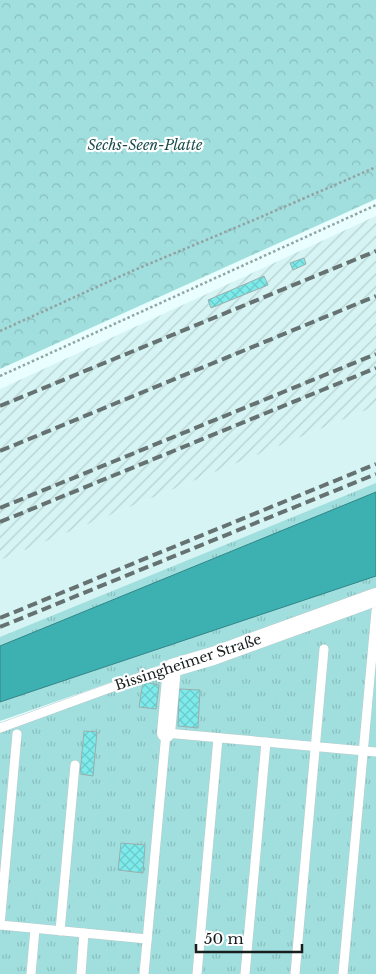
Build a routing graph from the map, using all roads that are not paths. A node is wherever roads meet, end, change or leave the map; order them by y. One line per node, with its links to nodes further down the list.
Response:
1 (376, 597): 4 (street, Bissingheimer Straße)
2 (376, 611): 11 (lane)
3 (324, 649): 10 (lane)
4 (172, 668): 5 (lane, Bissingheimer Straße); 6 (street)
5 (0, 728)
6 (166, 733): 8 (lane); 18 (lane)
7 (17, 734): 14 (lane)
8 (218, 738): 9 (lane); 22 (lane)
9 (266, 742): 10 (lane); 23 (lane)
10 (315, 746): 11 (lane); 24 (lane)
11 (363, 751): 12 (lane); 25 (lane)
12 (376, 752)
13 (75, 764): 16 (lane)
14 (0, 925): 15 (lane)
15 (35, 928): 16 (lane); 19 (lane)
16 (60, 931): 17 (lane)
17 (84, 933): 18 (lane); 20 (lane)
18 (147, 939): 21 (lane)
19 (31, 974)
20 (80, 974)
21 (144, 974)
22 (196, 974)
23 (245, 974)
24 (294, 974)
25 (343, 974)

